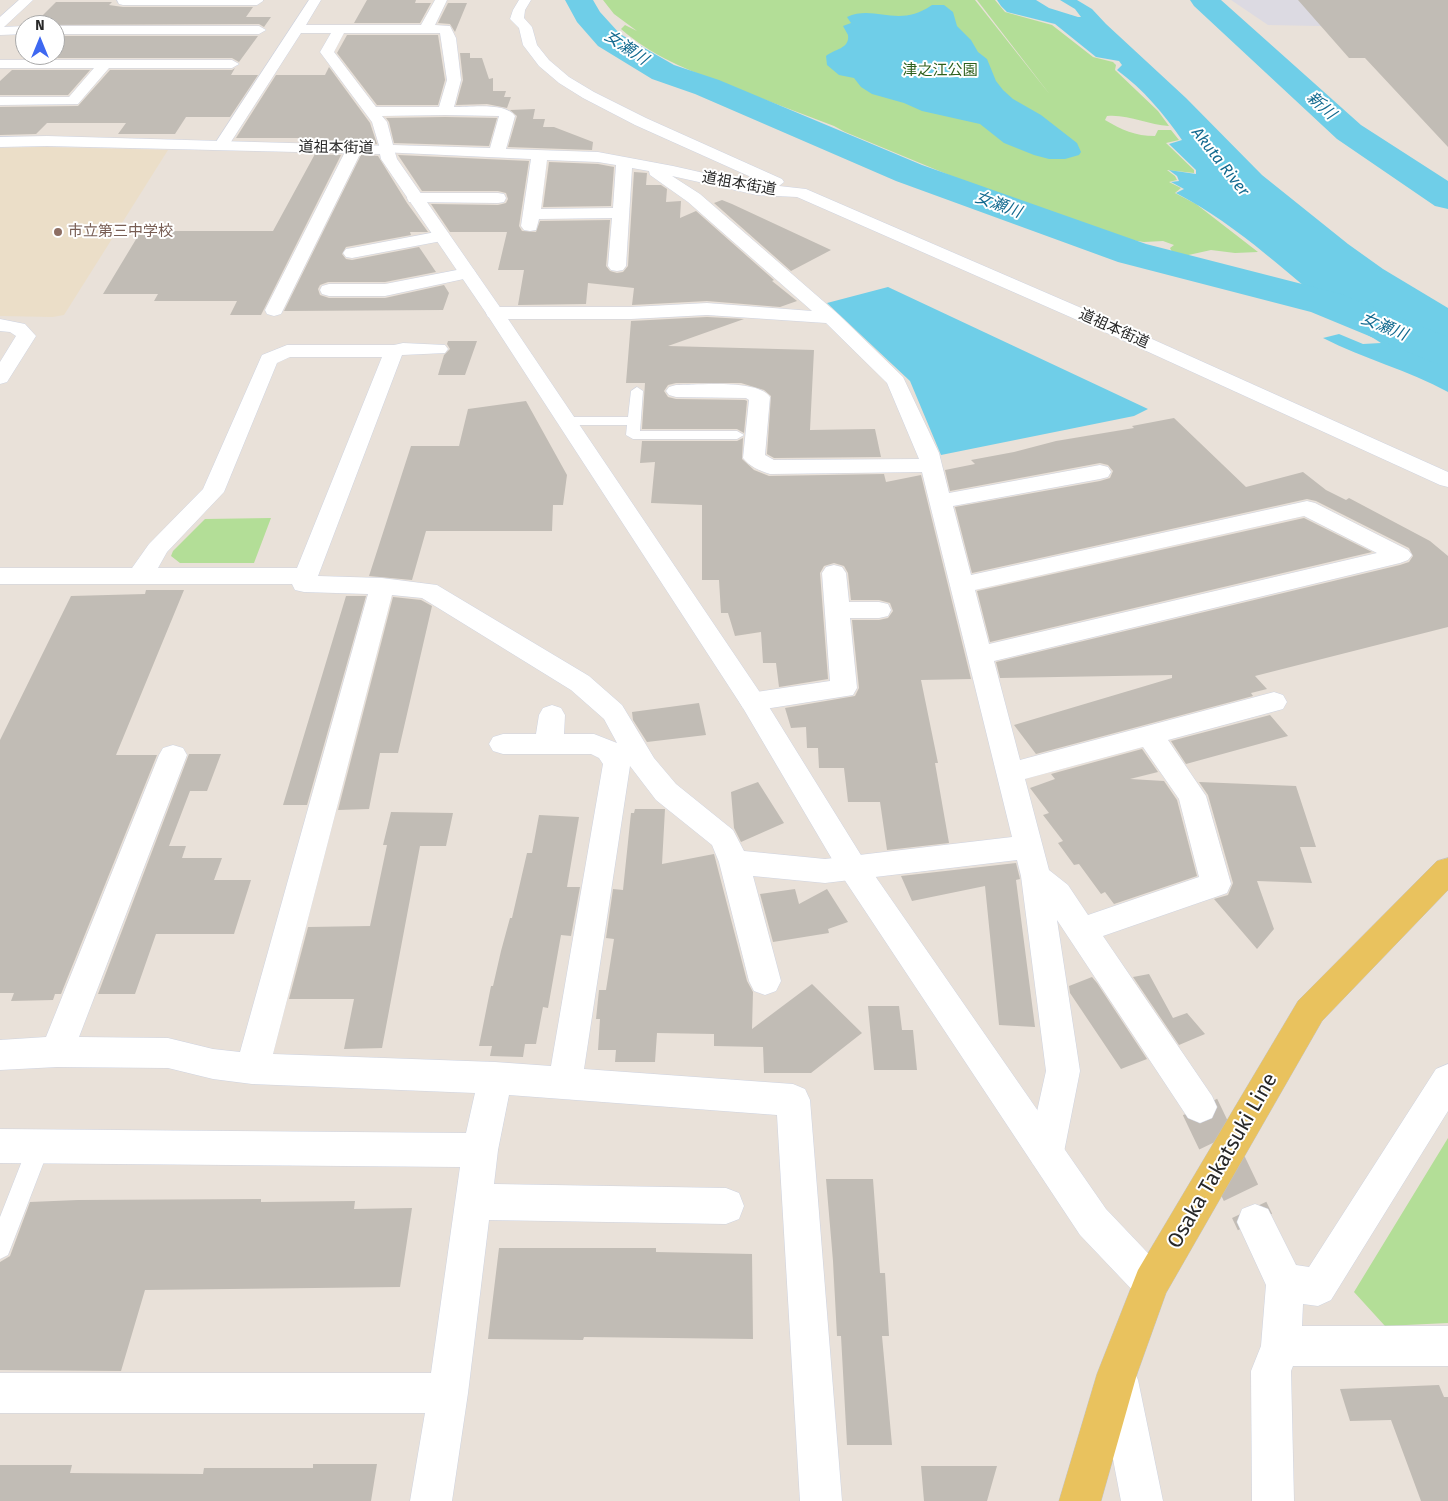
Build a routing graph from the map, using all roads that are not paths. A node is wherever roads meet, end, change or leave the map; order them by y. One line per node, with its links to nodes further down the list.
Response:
1 (27, 0): 8 (street)
2 (315, 0): 9 (street)
3 (441, 0): 11 (street)
4 (525, 0): 32 (street)
5 (256, 1): 6 (street); 7 (street)
6 (118, 6): 14 (street)
7 (266, 14)
8 (0, 24)
9 (297, 29): 10 (street); 26 (street)
10 (340, 29): 11 (street); 24 (street)
11 (426, 29): 23 (street)
12 (15, 30): 17 (street)
13 (65, 30): 14 (street)
14 (96, 30): 15 (street)
15 (228, 30): 16 (street); 20 (street)
16 (259, 30)
17 (0, 31)
18 (0, 64): 19 (street)
19 (105, 64): 20 (street); 22 (street)
20 (201, 64): 21 (street)
21 (232, 64)
22 (0, 101)
23 (445, 111): 24 (street); 29 (street)
24 (372, 112): 28 (street)
25 (0, 142): 26 (street, 道祖本街道)
26 (222, 145): 27 (street, 道祖本街道)
27 (355, 148): 28 (street, 道祖本街道); 41 (street)
28 (387, 149): 29 (street, 道祖本街道); 33 (street)
29 (497, 152): 30 (street, 道祖本街道)
30 (540, 154): 31 (street, 道祖本街道); 35 (street)
31 (636, 164): 32 (street, 道祖本街道); 35 (street); 43 (street)
32 (800, 192): 55 (street, 道祖本街道)
33 (415, 198): 34 (street); 36 (street)
34 (498, 198)
35 (621, 213): 38 (street)
36 (441, 236): 37 (street); 39 (street)
37 (352, 253)
38 (617, 266)
39 (467, 273): 40 (street); 42 (street)
40 (329, 290)
41 (274, 310)
42 (495, 314): 43 (street); 50 (street)
43 (831, 318): 53 (street)
44 (0, 325): 47 (street)
45 (438, 349): 46 (street)
46 (394, 351): 59 (street); 60 (street)
47 (0, 378)
48 (637, 391): 51 (lane)
49 (676, 391): 53 (street)
50 (565, 421): 51 (lane); 66 (street)
51 (634, 421): 52 (lane)
52 (737, 435)
53 (931, 465): 56 (street)
54 (1100, 472): 56 (street)
55 (1448, 480)
56 (941, 501): 61 (street)
57 (834, 573): 63 (street)
58 (0, 576): 59 (street)
59 (139, 576): 60 (street)
60 (306, 576): 62 (street)
61 (962, 585): 65 (street); 65 (street)
62 (382, 586): 74 (street); 82 (street)
63 (837, 610): 64 (street); 66 (street)
64 (880, 610)
65 (980, 655): 73 (street)
66 (752, 701): 76 (street)
67 (1274, 702): 69 (street)
68 (552, 715): 71 (street)
69 (1150, 736): 73 (street); 78 (street)
70 (503, 744): 71 (street)
71 (549, 744): 85 (street)
72 (173, 755): 80 (street)
73 (1010, 773): 75 (street)
74 (734, 862): 76 (street); 79 (street)
75 (1033, 862): 76 (street); 78 (street); 90 (street)
76 (853, 868): 90 (street)
77 (1448, 870): 95 (main road, Osaka Takatsuki Line)
78 (1081, 931): 86 (street)
79 (765, 981)
80 (57, 1052): 81 (street); 82 (street)
81 (0, 1055)
82 (252, 1069): 83 (street)
83 (495, 1078): 85 (street); 89 (street)
84 (1448, 1080): 96 (street)
85 (565, 1083): 103 (street)
86 (1200, 1108)
87 (0, 1146): 88 (street)
88 (39, 1146): 89 (street); 94 (lane)
89 (480, 1150): 91 (street)
90 (1046, 1152): 95 (street)
91 (473, 1202): 92 (street); 101 (street)
92 (726, 1206)
93 (1256, 1222): 96 (street)
94 (0, 1247)
95 (1151, 1283): 99 (main road, Osaka Takatsuki Line)
96 (1285, 1283): 97 (street)
97 (1281, 1346): 98 (street); 106 (street)
98 (1448, 1346)
99 (1117, 1374): 104 (main road, Osaka Takatsuki Line); 105 (street)
100 (0, 1392): 101 (street)
101 (448, 1393): 102 (street)
102 (431, 1501)
103 (821, 1501)
104 (1080, 1501)
105 (1142, 1501)
106 (1273, 1501)

